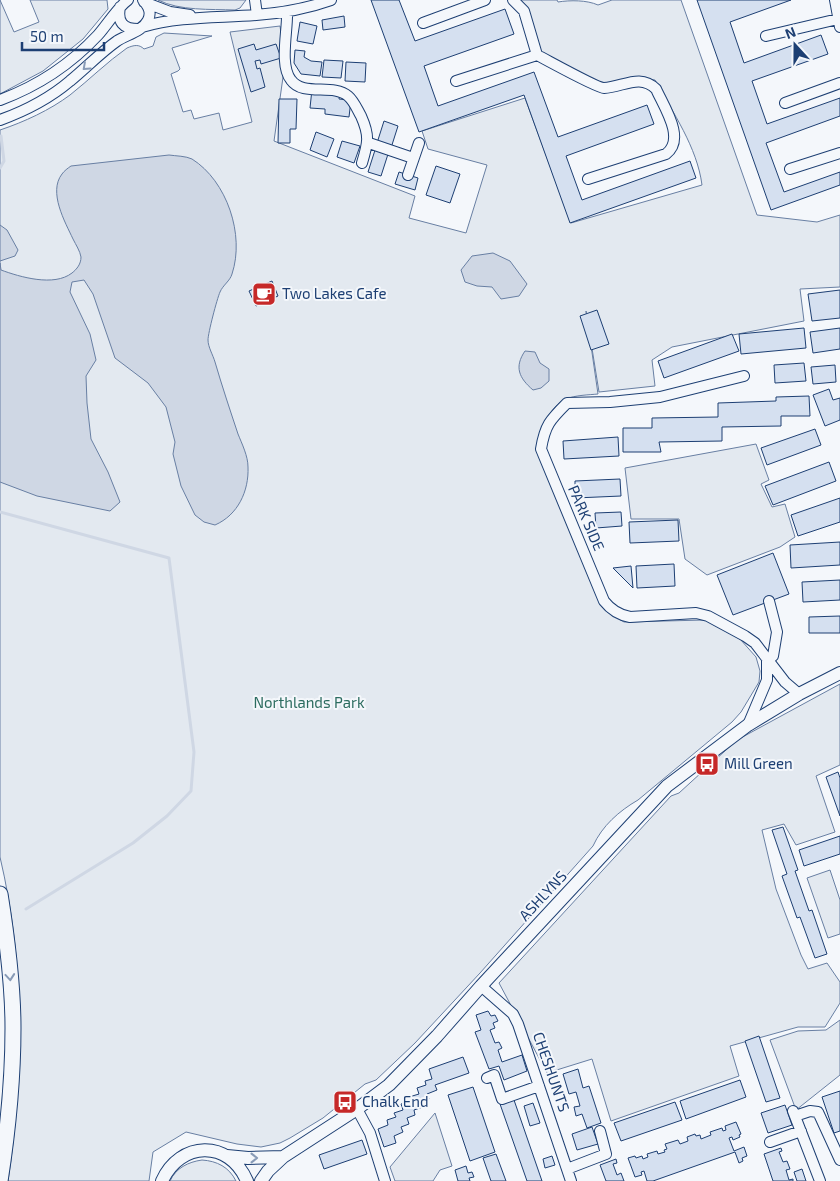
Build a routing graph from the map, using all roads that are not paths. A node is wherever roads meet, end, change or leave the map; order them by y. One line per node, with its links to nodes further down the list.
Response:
1 (142, 0): 10 (street); 13 (street)
2 (255, 0): 9 (street)
3 (330, 0): 8 (street)
4 (485, 0): 11 (street)
5 (513, 0): 15 (street)
6 (835, 0): 12 (street)
7 (123, 2): 13 (street); 18 (street)
8 (287, 12): 9 (street); 21 (street)
9 (257, 15): 10 (street)
10 (208, 17): 13 (street)
11 (423, 23)
12 (839, 23): 14 (street)
13 (141, 28): 20 (street, one-way to 20)
14 (766, 36)
15 (537, 55): 16 (street); 28 (street)
16 (456, 81)
17 (840, 83): 19 (street)
18 (0, 100)
19 (785, 103)
20 (0, 120)
21 (368, 143): 24 (street); 25 (street)
22 (419, 143): 24 (street)
23 (840, 153): 26 (street)
24 (413, 158): 27 (street)
25 (362, 164)
26 (790, 169)
27 (408, 175)
28 (588, 179)
29 (744, 376): 31 (street, PARK SIDE)
30 (769, 601): 31 (street)
31 (767, 661): 33 (street, PARK SIDE); 34 (street)
32 (840, 673): 33 (street, ASHLYNS)
33 (800, 694): 34 (street, ASHLYNS)
34 (748, 725): 36 (street, ASHLYNS)
35 (0, 894): 47 (main road, one-way to 47)
36 (481, 986): 38 (street, CHESHUNTS); 39 (street, ASHLYNS)
37 (487, 1078): 38 (street)
38 (539, 1086): 46 (street, CHESHUNTS)
39 (358, 1109): 44 (street, ASHLYNS); 51 (street)
40 (600, 1131): 46 (street)
41 (801, 1131): 42 (street); 45 (street); 53 (street)
42 (770, 1142)
43 (225, 1155): 44 (street, ASHLYNS, one-way to 44); 48 (street, ASHLYNS); 49 (street)
44 (283, 1156): 50 (street, ASHLYNS)
45 (840, 1160)
46 (567, 1169): 52 (street, CHESHUNTS)
47 (0, 1181)
48 (162, 1181)
49 (247, 1181)
50 (261, 1181)
51 (384, 1181)
52 (571, 1181)
53 (820, 1181)

